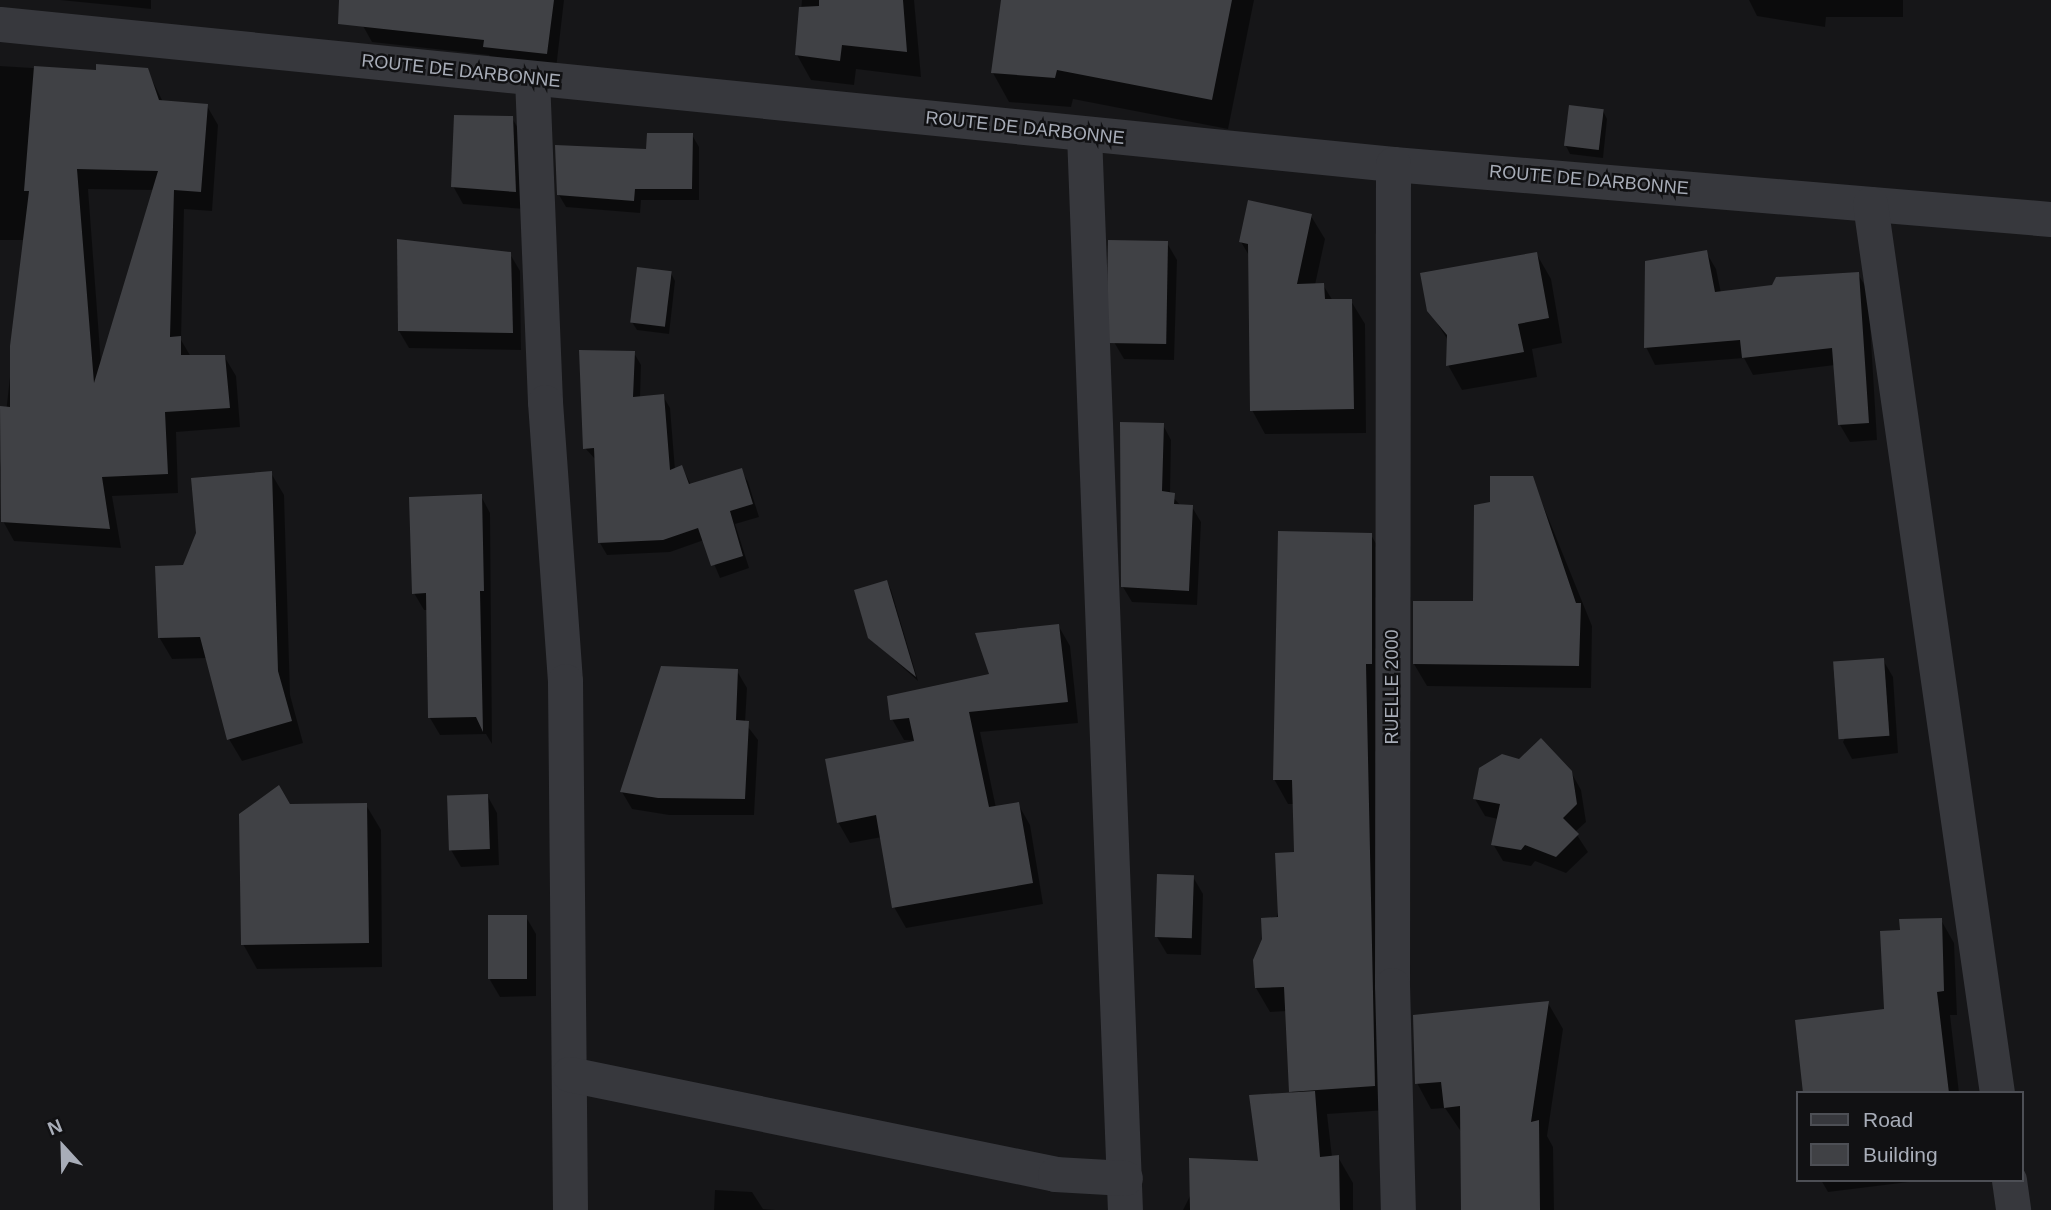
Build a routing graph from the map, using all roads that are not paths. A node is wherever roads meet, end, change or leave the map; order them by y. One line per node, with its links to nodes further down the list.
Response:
1 (0, 24): 2 (street, ROUTE DE DARBONNE)
2 (532, 78): 3 (street, ROUTE DE DARBONNE); 7 (street)
3 (1084, 134): 4 (street, ROUTE DE DARBONNE); 10 (street)
4 (1393, 164): 5 (street, ROUTE DE DARBONNE); 12 (street, RUELLE 2000)
5 (1870, 204): 6 (street, ROUTE DE DARBONNE); 8 (street)
6 (2051, 219)
7 (569, 1074): 10 (street); 11 (street)
8 (1997, 1091)
9 (2009, 1182): 13 (street)
10 (1125, 1194)
11 (570, 1210)
12 (1398, 1210)
13 (2013, 1210)

